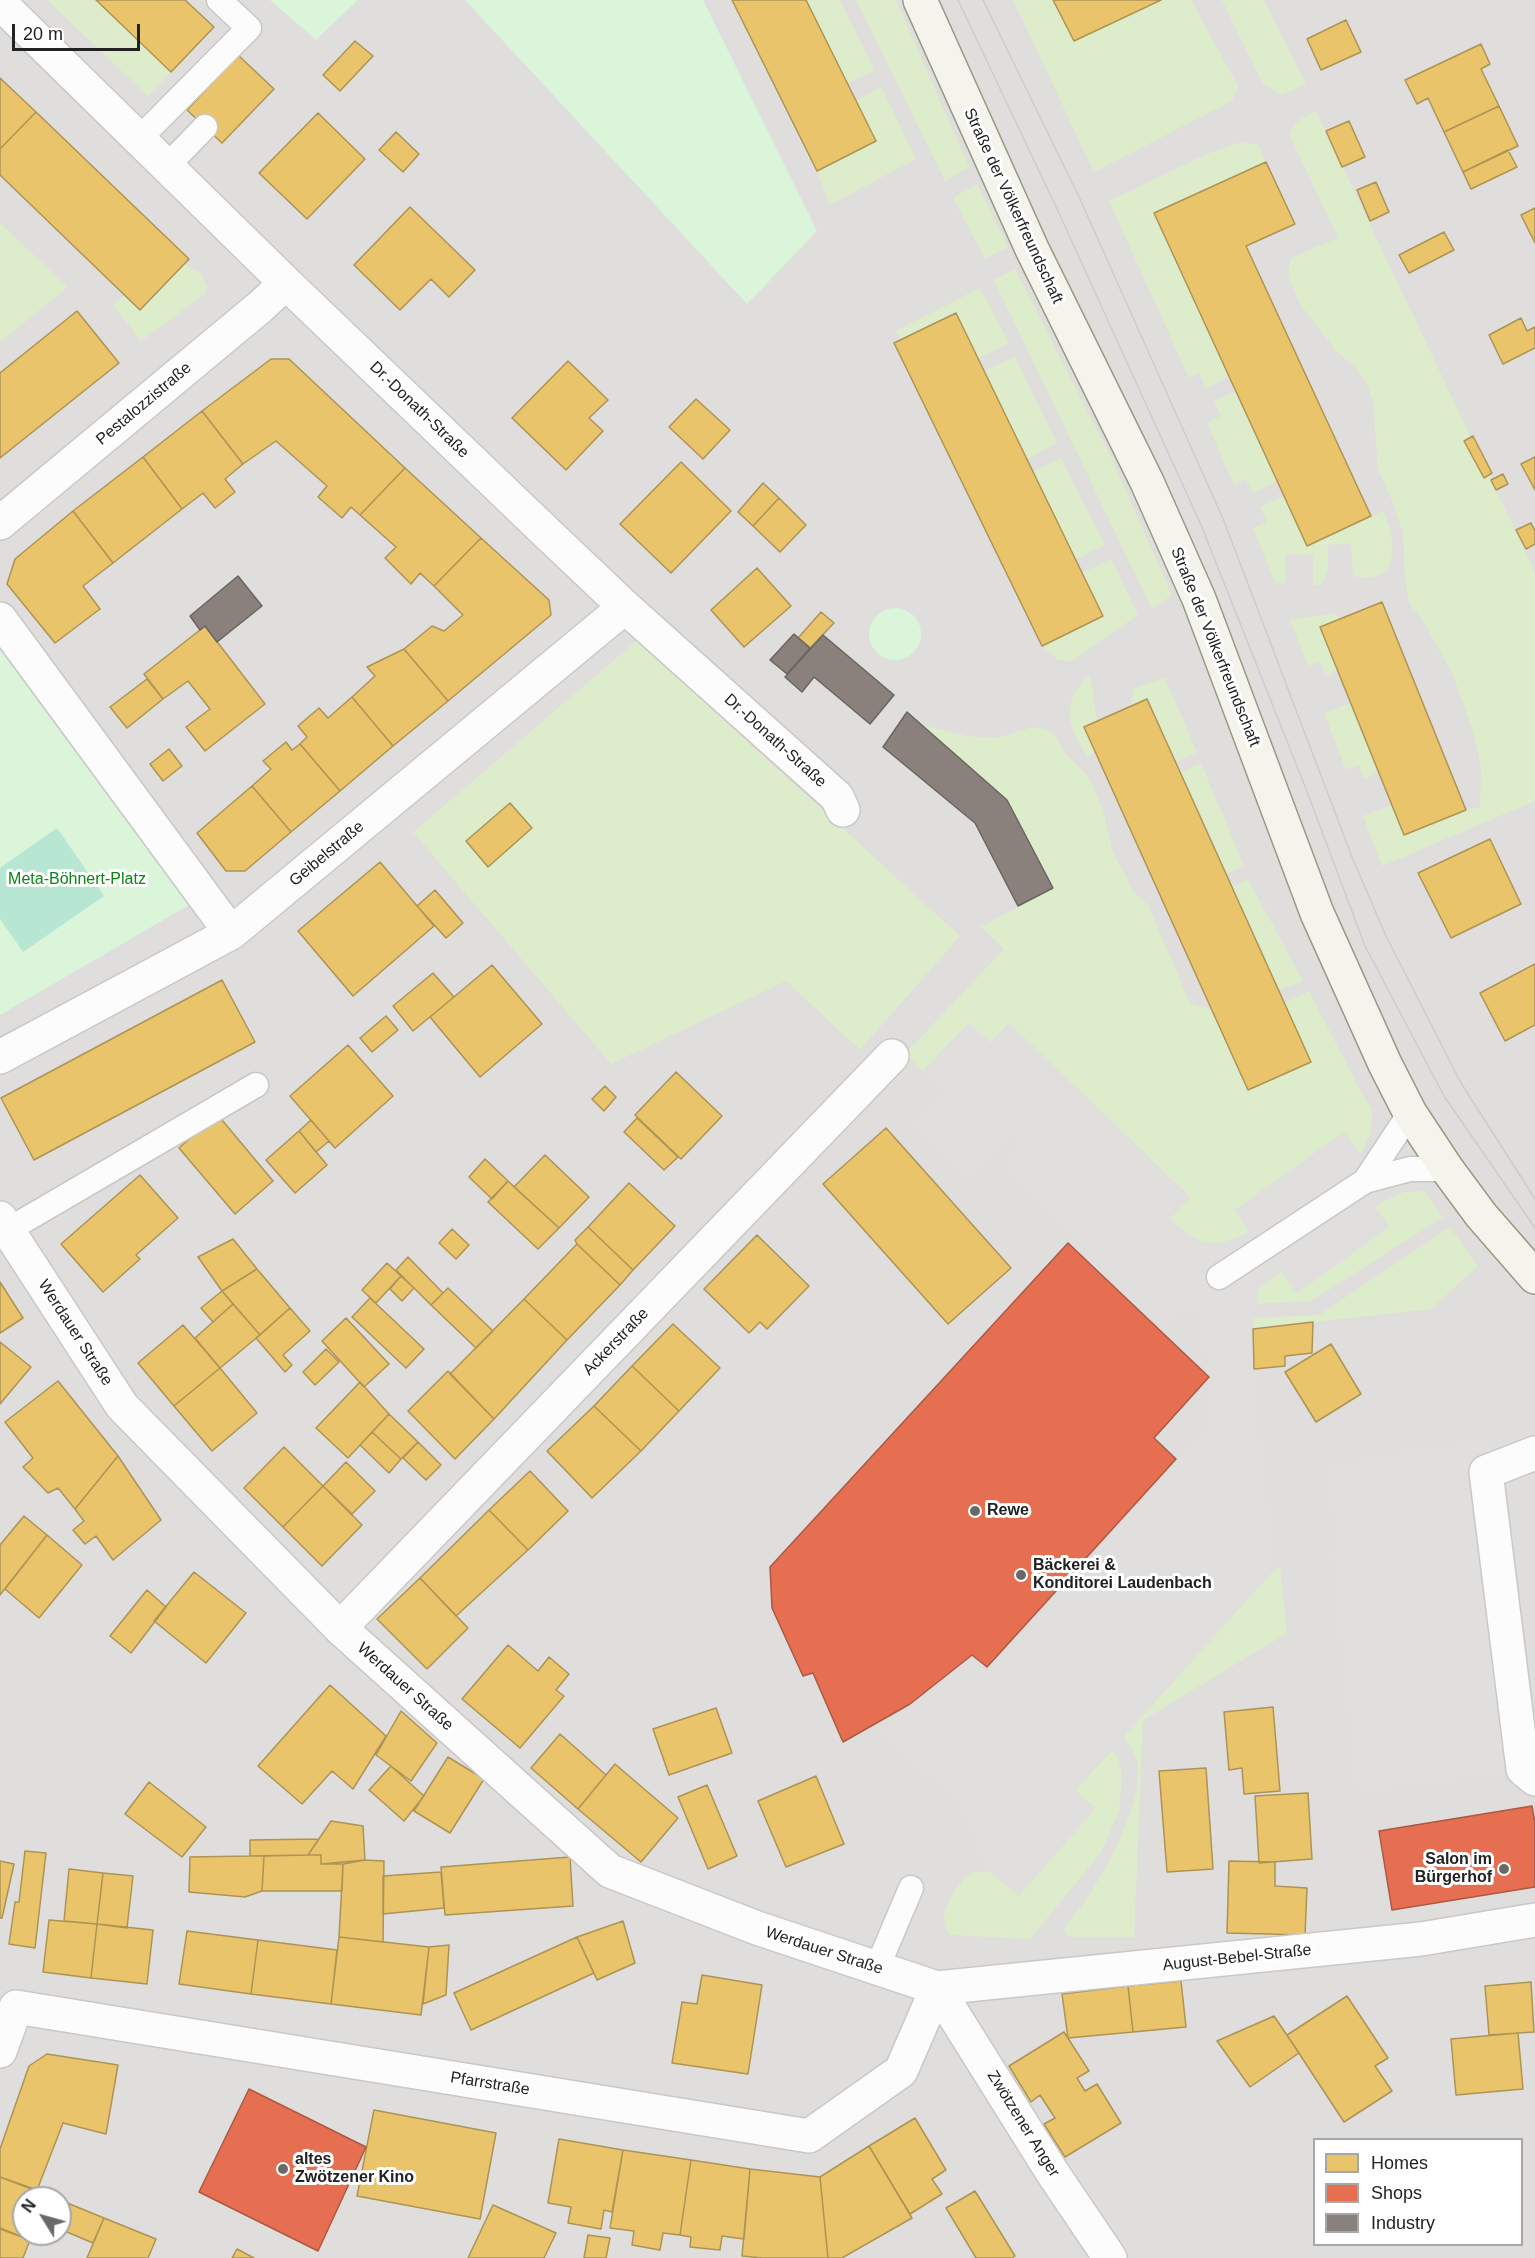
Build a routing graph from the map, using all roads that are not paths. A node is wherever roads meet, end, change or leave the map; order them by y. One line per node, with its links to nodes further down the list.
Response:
1 (219, 0): 5 (lane)
2 (920, 0): 16 (main road, Straße der Völkerfreundschaft)
3 (0, 3): 5 (street, Dr.-Donath-Straße)
4 (205, 127): 6 (lane)
5 (139, 139): 6 (street, Dr.-Donath-Straße)
6 (167, 166): 7 (street, Dr.-Donath-Straße)
7 (286, 283): 8 (street, Pestalozzistraße); 9 (street, Dr.-Donath-Straße)
8 (0, 522)
9 (625, 607): 11 (street, Dr.-Donath-Straße); 12 (street, Geibelstraße)
10 (0, 619): 12 (street)
11 (843, 810)
12 (231, 933): 14 (street, Geibelstraße)
13 (892, 1056): 23 (street, Ackerstraße)
14 (0, 1057)
15 (256, 1085): 19 (lane)
16 (1410, 1113): 17 (main road, Straße der Völkerfreundschaft); 18 (lane)
17 (1447, 1169): 18 (lane); 21 (main road, Straße der Völkerfreundschaft)
18 (1365, 1181): 20 (lane)
19 (4, 1224): 23 (street, Werdauer Straße)
20 (1219, 1277)
21 (1535, 1277)
22 (1535, 1453): 24 (street)
23 (340, 1628): 27 (street, Werdauer Straße)
24 (1535, 1779)
25 (911, 1888): 27 (lane)
26 (1535, 1920): 28 (street, August-Bebel-Straße)
27 (877, 1968): 28 (street, Werdauer Straße)
28 (938, 1988): 29 (street, Pfarrstraße); 31 (street, Zwötzener Anger)
29 (8, 2005): 30 (street, Pfarrstraße)
30 (0, 2051)
31 (1110, 2258)

